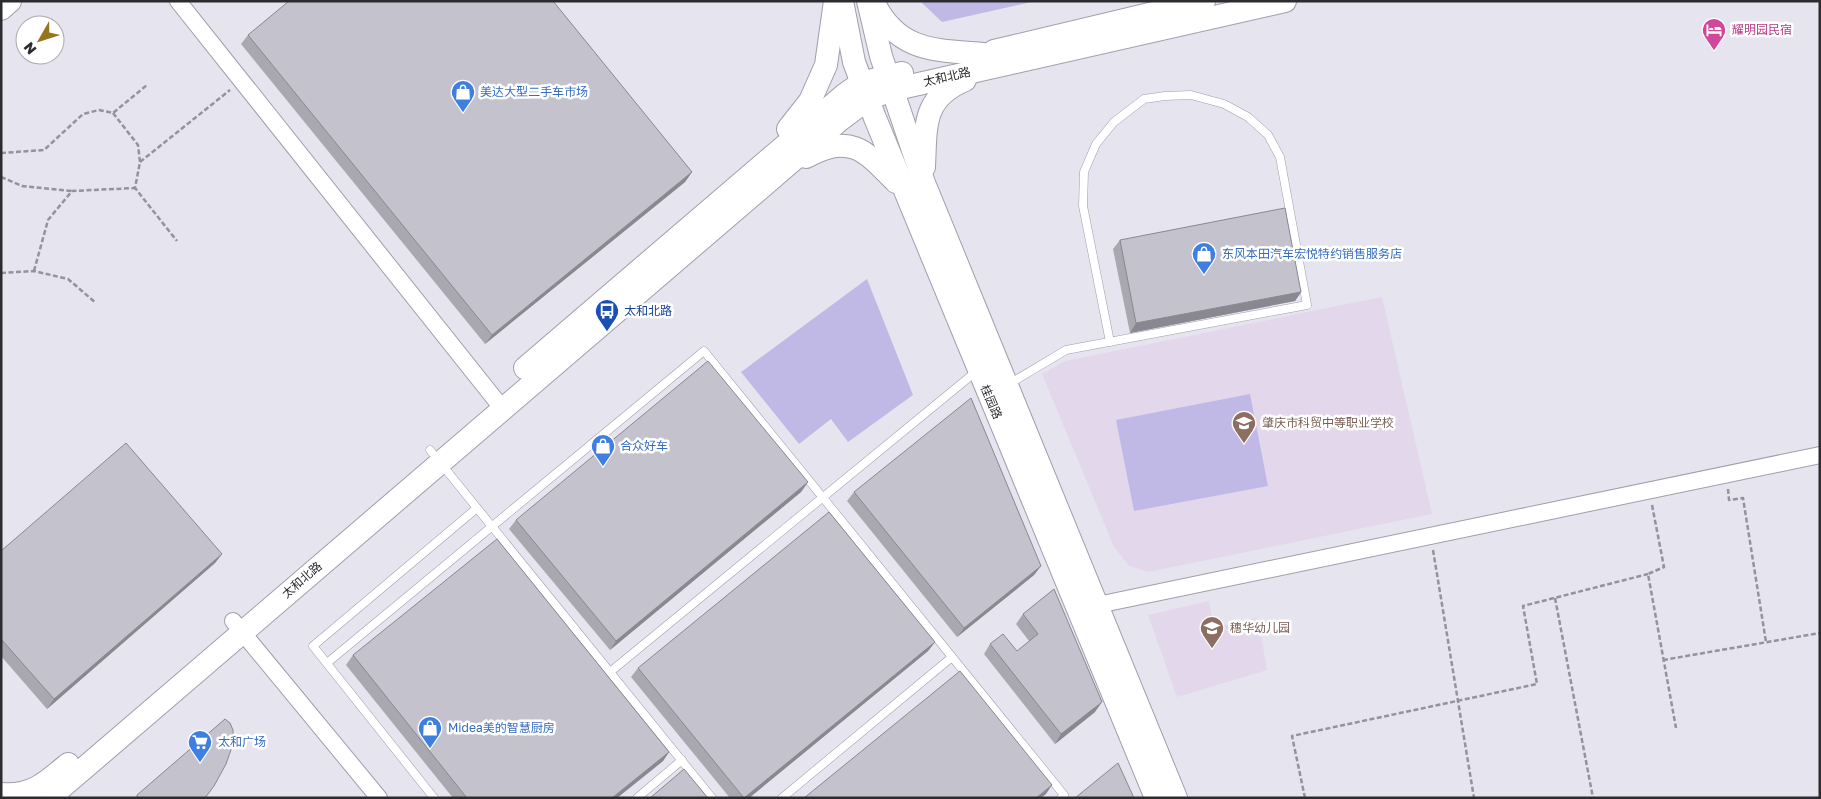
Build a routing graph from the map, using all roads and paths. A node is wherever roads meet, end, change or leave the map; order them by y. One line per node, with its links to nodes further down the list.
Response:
1 (10, 1): 9 (main road)
2 (178, 1): 11 (street)
3 (836, 1): 16 (main road)
4 (842, 1): 14 (main road, 桂园路)
5 (868, 1): 12 (main road)
6 (874, 1): 10 (main road)
7 (1204, 1): 10 (main road, 太和北路)
8 (1285, 1): 10 (main road, 太和北路)
9 (1, 9)
10 (989, 60): 12 (main road, 太和北路); 21 (main road)
11 (241, 80): 18 (path); 31 (street)
12 (890, 83): 14 (main road, 太和北路); 21 (main road)
13 (147, 85): 15 (path)
14 (864, 91): 16 (main road, 太和北路); 19 (main road, 太和北路); 21 (main road, 桂园路)
15 (113, 113): 17 (path); 18 (path)
16 (779, 149): 31 (main road, 太和北路)
17 (1, 153)
18 (140, 162): 22 (path)
19 (777, 174): 21 (main road); 31 (main road, 太和北路)
20 (1, 177): 23 (path)
21 (914, 187): 29 (main road, 桂园路); 30 (main road)
22 (135, 188): 23 (path); 24 (path)
23 (72, 191): 25 (path)
24 (177, 241)
25 (34, 271): 26 (path); 27 (path)
26 (1, 274)
27 (96, 303)
28 (1110, 342): 28 (lane); 30 (lane)
29 (978, 370): 36 (lane); 42 (main road, 桂园路)
30 (1007, 385): 42 (main road)
31 (497, 402): 33 (main road, 太和北路)
32 (1820, 455): 34 (street)
33 (435, 456): 37 (lane); 43 (main road, 太和北路)
34 (1726, 475): 35 (street); 45 (path)
35 (1649, 490): 39 (street); 40 (path)
36 (823, 497): 38 (lane); 46 (lane); 49 (lane)
37 (477, 508): 38 (lane); 48 (lane)
38 (492, 526): 48 (lane); 49 (lane)
39 (1430, 536): 42 (street); 50 (path)
40 (1648, 574): 41 (path); 47 (path)
41 (1555, 598): 50 (path); 65 (path)
42 (1087, 607): 61 (main road, 桂园路); 62 (main road)
43 (238, 626): 53 (main road, 太和北路); 54 (main road, 太和北路); 55 (street)
44 (1820, 633): 45 (path)
45 (1766, 642): 47 (path)
46 (952, 657): 59 (lane); 60 (lane)
47 (1664, 660): 51 (path)
48 (326, 663): 56 (lane)
49 (610, 672): 52 (lane)
50 (1458, 701): 63 (path); 64 (path)
51 (1676, 728)
52 (682, 760): 57 (lane); 58 (lane)
53 (1, 794)
54 (54, 798)
55 (379, 798)
56 (434, 798)
57 (637, 798)
58 (712, 798)
59 (782, 798)
60 (1061, 798)
61 (1156, 798)
62 (1176, 798)
63 (1306, 798)
64 (1474, 798)
65 (1593, 798)

